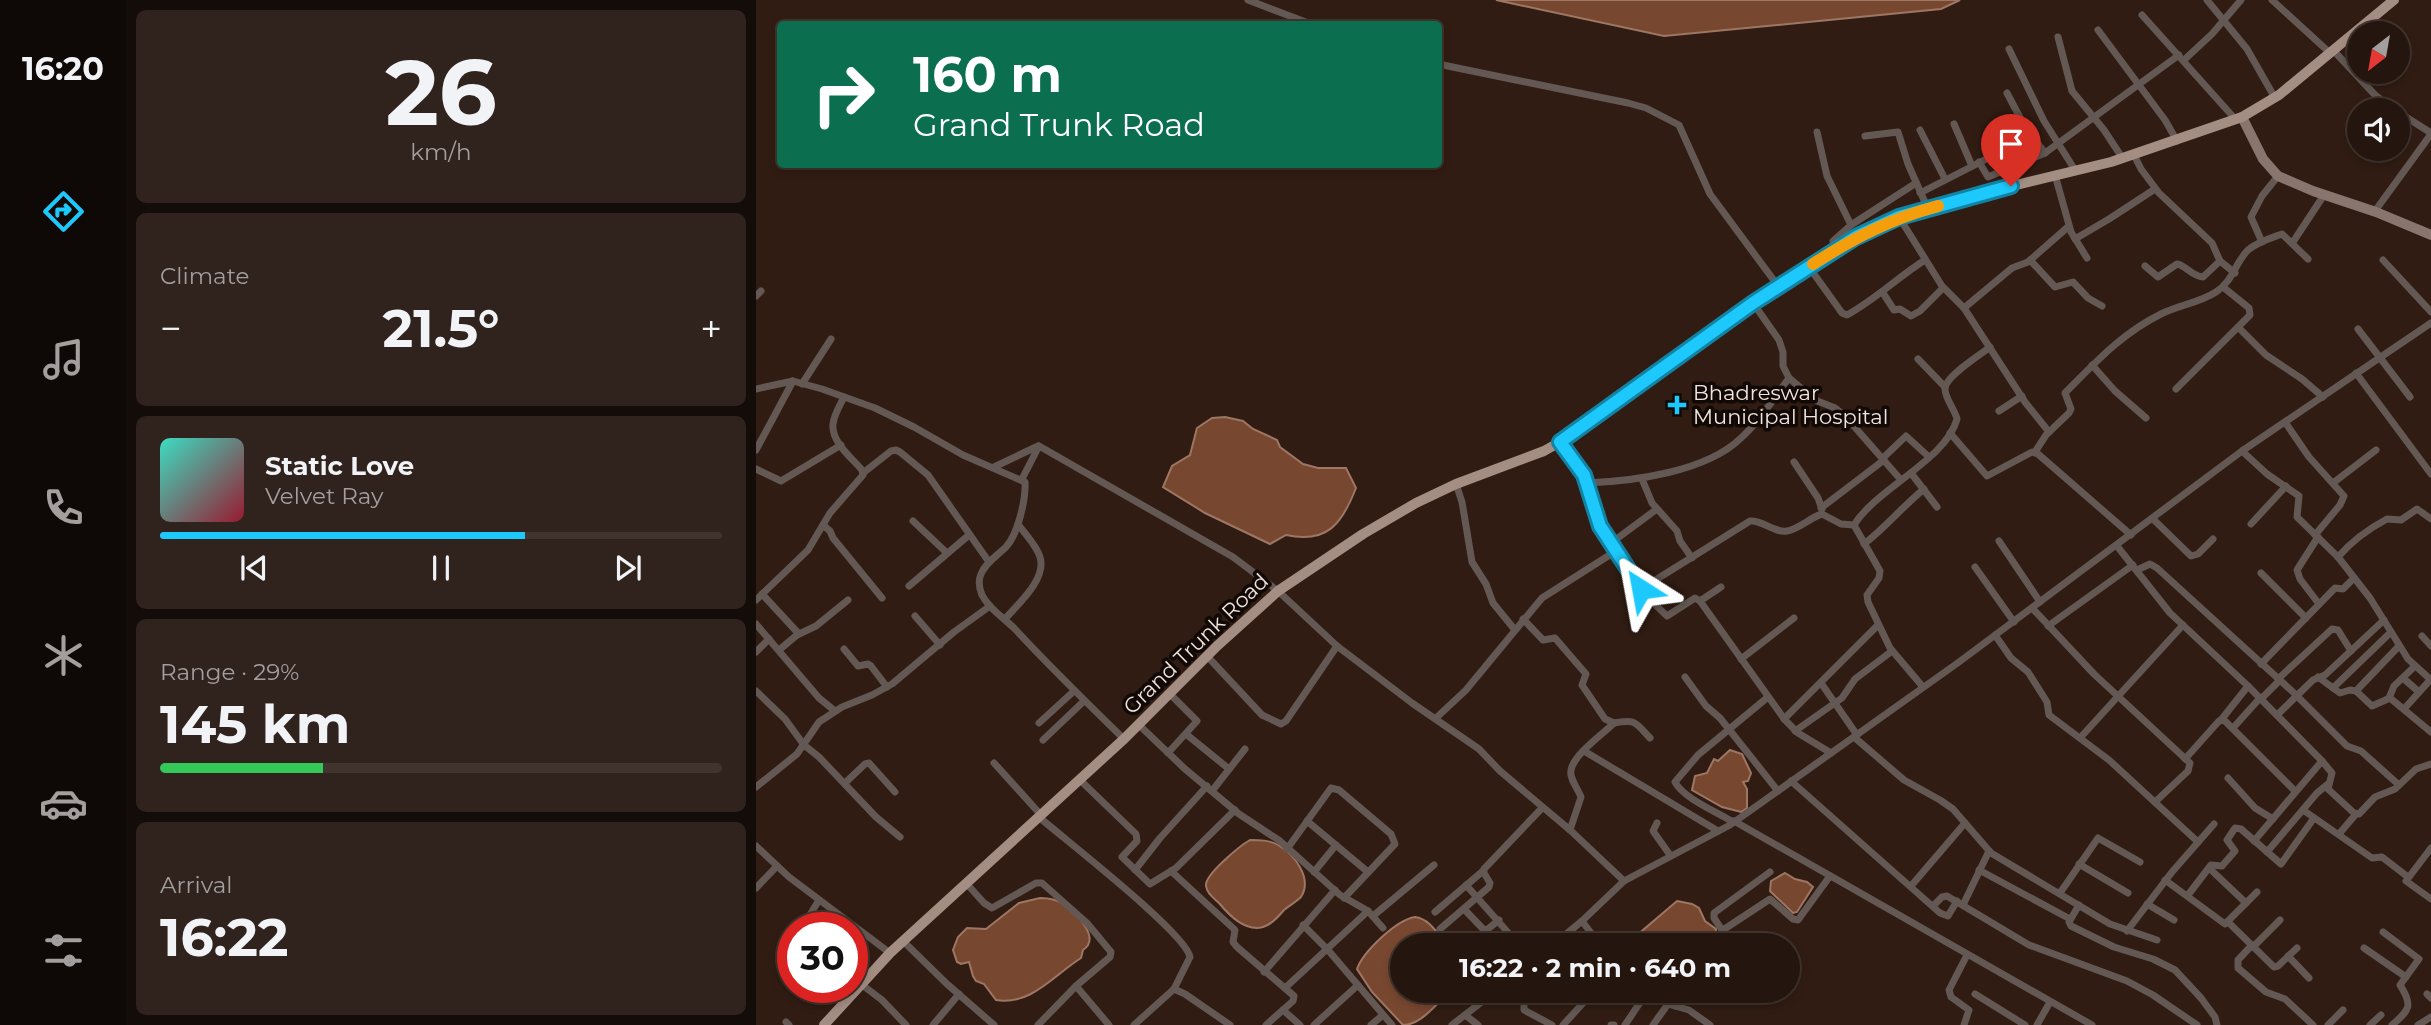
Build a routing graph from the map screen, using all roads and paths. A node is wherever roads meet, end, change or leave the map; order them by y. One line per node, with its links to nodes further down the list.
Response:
1 (1248, 0): 8 (street)
2 (2207, 0): 7 (street)
3 (2241, 0): 7 (street)
4 (2273, 0): 12 (street)
5 (2394, 0): 12 (main road, Grand Trunk Road)
6 (2142, 15): 13 (street)
7 (2224, 20): 13 (street); 17 (street)
8 (1303, 21)
9 (2098, 30): 15 (street)
10 (2058, 37): 19 (street)
11 (2009, 49): 28 (street)
12 (2331, 52): 17 (main road, Grand Trunk Road); 18 (street)
13 (2181, 57): 15 (street); 20 (street)
14 (1442, 65): 60 (street)
15 (2139, 84): 19 (street); 27 (street)
16 (2007, 93): 30 (street)
17 (2275, 97): 20 (main road, Grand Trunk Road)
18 (2380, 98)
19 (2094, 118): 28 (street); 31 (street)
20 (2239, 118): 27 (main road, Grand Trunk Road); 35 (street)
21 (2410, 120): 25 (street)
22 (1954, 124): 32 (street)
23 (1920, 130): 36 (street)
24 (1817, 132): 44 (street)
25 (2430, 132): 42 (street)
26 (1865, 136): 37 (street)
27 (2177, 141): 31 (main road, Grand Trunk Road)
28 (2058, 144): 30 (street); 33 (street)
29 (2004, 150): 32 (street)
30 (2045, 153): 32 (street)
31 (2128, 157): 33 (main road, Grand Trunk Road); 38 (street)
32 (1975, 164): 36 (street)
33 (2075, 170): 34 (main road, Grand Trunk Road)
34 (2055, 175): 41 (main road, Grand Trunk Road); 45 (street)
35 (2278, 176): 40 (street); 48 (street)
36 (1945, 179): 39 (street)
37 (1916, 183): 39 (street); 44 (street)
38 (2155, 188): 47 (street); 56 (street)
39 (1920, 193): 41 (street)
40 (2324, 195): 42 (street); 49 (street)
41 (1928, 209): 43 (main road, Grand Trunk Road)
42 (2375, 211): 46 (street)
43 (1899, 217): 50 (main road, Grand Trunk Road); 53 (street)
44 (1851, 225): 50 (street)
45 (2069, 226): 47 (street); 54 (street)
46 (2431, 235)
47 (2075, 239): 51 (street)
48 (2262, 242): 49 (street); 59 (street)
49 (2293, 242): 52 (street)
50 (1839, 248): 58 (main road, Grand Trunk Road)
51 (2087, 258)
52 (2308, 259)
53 (1925, 260): 62 (street); 63 (street)
54 (2030, 260): 65 (street); 66 (street)
55 (2383, 260): 67 (street)
56 (2220, 261): 57 (street); 59 (street)
57 (2145, 266)
58 (1809, 267): 60 (main road, Grand Trunk Road); 63 (street)
59 (2235, 272): 61 (street)
60 (1777, 286): 64 (main road, Grand Trunk Road)
61 (2223, 287): 69 (street); 75 (street)
62 (1943, 288): 63 (street); 66 (street)
63 (1882, 293)
64 (1753, 303): 77 (street); 91 (main road, Grand Trunk Road)
65 (2102, 306)
66 (1964, 309): 72 (street)
67 (2431, 312)
68 (2431, 323): 73 (street)
69 (2239, 328): 81 (street); 84 (street)
70 (2358, 329): 73 (street)
71 (831, 339): 78 (street)
72 (1990, 347): 79 (street); 82 (street)
73 (2380, 357): 76 (street); 85 (street)
74 (1918, 359): 79 (street)
75 (2092, 365): 87 (street); 89 (street)
76 (2356, 373): 84 (street); 105 (street)
77 (1789, 378): 99 (street); 107 (street)
78 (798, 382): 80 (street); 83 (street); 94 (street)
79 (1945, 387): 90 (street)
80 (756, 389)
81 (2176, 389)
82 (2022, 396): 86 (street); 89 (street)
83 (844, 397): 92 (street); 101 (street)
84 (2323, 397): 88 (street)
85 (2410, 397)
86 (1999, 411)
87 (2146, 418)
88 (2285, 422): 96 (street); 109 (street)
89 (2049, 432): 97 (street)
90 (1950, 433): 97 (street); 98 (street)
91 (1560, 442): 110 (main road, Grand Trunk Road); 111 (street)
92 (841, 445): 102 (street); 103 (street)
93 (1039, 446): 101 (street); 106 (street); 144 (street)
94 (756, 450)
95 (2376, 450): 109 (street)
96 (2242, 451): 112 (street); 117 (street)
97 (2035, 452): 124 (street)
98 (1928, 457): 99 (street); 104 (street)
99 (1883, 459): 108 (street); 116 (street)
100 (1794, 461): 116 (street)
101 (994, 467): 106 (street)
102 (756, 469)
103 (863, 473): 122 (street); 125 (street)
104 (1911, 473): 108 (street); 113 (street)
105 (2431, 474)
106 (1022, 479): 120 (street)
107 (1643, 479): 111 (street); 115 (street)
108 (1901, 480): 123 (street)
109 (2333, 483): 126 (street)
110 (1456, 484): 144 (main road, Grand Trunk Road); 164 (street)
111 (1587, 484): 129 (street)
112 (2286, 486): 121 (street); 126 (street)
113 (1924, 489): 114 (street); 130 (street)
114 (1937, 507)
115 (1657, 509): 129 (street); 135 (street)
116 (1822, 511): 123 (street); 135 (street)
117 (2153, 519): 124 (street); 127 (street)
118 (2431, 519): 134 (street)
119 (913, 522): 133 (street)
120 (1018, 524): 136 (street); 156 (street)
121 (2251, 524)
122 (822, 525): 145 (street); 146 (street)
123 (1854, 525): 130 (street)
124 (2131, 534): 131 (street)
125 (969, 535): 133 (street); 136 (street)
126 (2317, 536): 134 (street); 150 (street)
127 (2213, 540)
128 (1999, 541): 149 (street)
129 (1611, 543): 132 (street)
130 (1864, 544): 161 (street)
131 (2117, 546): 138 (street); 149 (street)
132 (1616, 551): 143 (street); 157 (street)
133 (947, 554): 141 (street)
134 (2338, 557): 140 (street)
135 (1692, 558): 143 (street)
136 (989, 562): 151 (street)
137 (1975, 568): 159 (street)
138 (2135, 568): 162 (street); 163 (street); 181 (street)
139 (2262, 573): 155 (street)
140 (2354, 578): 150 (street); 158 (street)
141 (909, 586)
142 (1721, 587): 148 (street)
143 (1641, 589): 148 (street)
144 (1278, 591): 171 (street); 179 (main road, Grand Trunk Road)
145 (759, 597): 166 (street)
146 (882, 598)
147 (848, 600): 166 (street)
148 (1700, 601): 180 (street)
149 (2040, 602): 152 (street)
150 (2319, 604): 155 (street)
151 (990, 607): 156 (street); 170 (street)
152 (2032, 608): 159 (street); 163 (street)
153 (915, 616): 170 (street)
154 (1794, 618): 180 (street)
155 (2306, 618): 181 (street)
156 (1005, 619): 194 (street)
157 (1523, 619): 164 (street); 212 (street)
158 (2384, 620): 165 (street); 177 (street)
159 (2014, 622): 167 (street)
160 (756, 624): 169 (street)
161 (1878, 625): 176 (street); 188 (street)
162 (2183, 625): 189 (street); 198 (street)
163 (2048, 626): 198 (street)
164 (1515, 630): 208 (street)
165 (2391, 632): 172 (street); 192 (street)
166 (799, 634): 175 (street)
167 (1995, 635): 191 (street); 221 (street)
168 (2422, 636): 173 (street)
169 (769, 639): 175 (street); 178 (street)
170 (940, 645): 190 (street)
171 (1337, 646): 179 (street); 208 (street)
172 (2399, 646): 182 (street); 195 (street)
173 (2431, 646)
174 (844, 649): 190 (street)
175 (779, 650): 206 (street)
176 (1892, 651): 191 (street); 204 (street)
177 (2351, 651): 184 (street); 186 (street)
178 (756, 652)
179 (1207, 656): 197 (main road, Grand Trunk Road)
180 (1741, 659): 200 (street)
181 (2261, 664): 186 (street)
182 (2415, 666): 185 (street); 187 (street)
183 (1685, 677): 215 (street)
184 (2318, 677): 192 (street); 199 (street)
185 (2403, 678): 196 (street); 202 (street)
186 (2279, 680): 199 (street); 201 (street)
187 (2431, 680): 196 (street)
188 (1821, 683): 204 (street); 209 (street)
189 (2248, 686): 201 (street); 210 (street)
190 (887, 687): 206 (street)
191 (1923, 687): 219 (street)
192 (2333, 688): 195 (street)
193 (756, 691): 224 (street)
194 (1074, 691): 203 (street); 211 (street)
195 (2356, 691): 202 (street)
196 (2419, 692): 205 (street)
197 (1170, 694): 213 (main road, Grand Trunk Road); 218 (street)
198 (2118, 696): 221 (street); 229 (street)
199 (2296, 696): 207 (street); 239 (street)
200 (1768, 698): 209 (street); 215 (street)
201 (2261, 698): 207 (street); 214 (street)
202 (2389, 698): 205 (street)
203 (1084, 701): 222 (street); 223 (street)
204 (1835, 702): 216 (street); 219 (street)
205 (2404, 709): 217 (street)
206 (835, 711): 224 (street)
207 (2277, 715): 230 (street)
208 (1436, 718): 246 (street)
209 (1784, 719): 216 (street)
210 (2221, 720): 214 (street); 229 (street)
211 (1039, 723)
212 (1614, 723): 220 (street); 226 (street)
213 (1139, 725): 222 (main road, Grand Trunk Road); 227 (street)
214 (2233, 728): 243 (street)
215 (1729, 730): 242 (street); 254 (street)
216 (1795, 731): 228 (street)
217 (2431, 732)
218 (1186, 734): 227 (street); 233 (street)
219 (1855, 736): 228 (street); 256 (street)
220 (1650, 738)
221 (2080, 738): 245 (street)
222 (1124, 739): 235 (main road, Grand Trunk Road)
223 (1043, 740)
224 (804, 745): 237 (street); 240 (street)
225 (1245, 749): 233 (street)
226 (1584, 751): 258 (street); 259 (street)
227 (1168, 753): 241 (street)
228 (1831, 754): 236 (street)
229 (2185, 759): 245 (street)
230 (2322, 761): 238 (street); 243 (street)
231 (994, 763): 250 (street)
232 (2431, 764): 239 (street)
233 (1229, 769): 241 (street)
234 (2228, 778): 252 (street)
235 (1080, 780): 250 (main road, Grand Trunk Road); 276 (street)
236 (1791, 781): 242 (street); 289 (street)
237 (845, 783): 244 (street); 261 (street)
238 (2329, 783): 248 (street); 249 (street)
239 (2399, 785): 249 (street)
240 (756, 787)
241 (1210, 789): 247 (street); 276 (street)
242 (1777, 791): 254 (street)
243 (2295, 791): 252 (street)
244 (895, 792)
245 (2155, 802): 263 (street)
246 (1542, 808): 258 (street); 279 (street)
247 (1235, 810): 267 (street); 278 (street)
248 (2302, 810): 251 (street); 269 (street)
249 (2356, 814): 260 (street)
250 (1040, 816): 287 (main road, Grand Trunk Road); 343 (street)
251 (2314, 818): 260 (street); 269 (street)
252 (2273, 819): 262 (street)
253 (1307, 821): 264 (street); 267 (street); 281 (street)
254 (1734, 822): 259 (street); 283 (street)
255 (1657, 823): 270 (street)
256 (1965, 823): 268 (street); 289 (street)
257 (2214, 824): 263 (street)
258 (1570, 830): 286 (street)
259 (1718, 831): 270 (street)
260 (2339, 834): 284 (street)
261 (900, 837)
262 (2255, 841): 269 (street); 275 (street)
263 (2198, 842): 285 (street)
264 (1336, 845): 280 (street); 281 (street)
265 (756, 846): 274 (street)
266 (2431, 848): 284 (street)
267 (1287, 849): 280 (street)
268 (1989, 851): 277 (street); 293 (street)
269 (2267, 852)
270 (1670, 855): 286 (street)
271 (2140, 862): 272 (street)
272 (2079, 864): 293 (street); 294 (street)
273 (1434, 865): 308 (street)
274 (777, 866): 290 (street); 299 (street)
275 (2209, 868): 295 (street); 301 (street)
276 (1135, 870): 278 (street)
277 (1979, 870): 300 (street); 309 (street)
278 (1171, 871): 336 (street)
279 (1483, 871): 288 (street); 296 (street)
280 (1314, 872): 291 (street)
281 (1368, 872): 297 (street)
282 (1770, 872): 318 (street)
283 (1830, 876): 318 (street); 334 (street)
284 (2408, 877): 298 (street)
285 (2165, 880): 295 (street); 302 (street)
286 (1625, 881): 313 (street)
287 (966, 883): 328 (main road, Grand Trunk Road); 341 (street)
288 (1466, 885): 296 (street); 307 (street)
289 (1911, 886): 304 (street)
290 (756, 888)
291 (1335, 890): 297 (street); 315 (street)
292 (2258, 892): 301 (street)
293 (2060, 893): 303 (street)
294 (2128, 893)
295 (2188, 895): 314 (street)
296 (1478, 897): 305 (street); 310 (street)
297 (1344, 898): 308 (street)
298 (2431, 899)
299 (819, 900): 306 (street); 333 (street)
300 (1960, 903): 304 (street); 304 (street); 386 (street)
301 (2246, 903): 314 (street)
302 (2147, 904): 311 (street); 320 (street)
303 (2078, 905): 309 (street); 320 (street)
304 (1933, 906)
305 (1464, 909): 317 (street); 319 (street)
306 (812, 912)
307 (1436, 912)
308 (1370, 914): 316 (street); 332 (street)
309 (2070, 919): 387 (street)
310 (1499, 920): 319 (street); 323 (street)
311 (2174, 920)
312 (2280, 920): 329 (street)
313 (1582, 921): 324 (street); 325 (street)
314 (2228, 922): 329 (street)
315 (1303, 925): 332 (street); 336 (street)
316 (1384, 928)
317 (1440, 929)
318 (1723, 930): 326 (street)
319 (1485, 931): 322 (street)
320 (2127, 931): 327 (street)
321 (2383, 932): 338 (street)
322 (1483, 933)
323 (1509, 933)
324 (1568, 933)
325 (1590, 933)
326 (1725, 933)
327 (2157, 940)
328 (903, 941): 333 (main road, Grand Trunk Road); 345 (street)
329 (2252, 946): 335 (street); 388 (street)
330 (2297, 948): 335 (street)
331 (2364, 948): 338 (street)
332 (1328, 950): 340 (street); 342 (street)
333 (890, 953): 337 (main road, Grand Trunk Road)
334 (1967, 955): 347 (street); 382 (street)
335 (2288, 956): 339 (street)
336 (1264, 972): 342 (street)
337 (868, 974)
338 (2406, 977): 391 (street)
339 (2309, 978)
340 (1358, 985): 359 (street); 373 (street)
341 (1076, 986): 368 (street); 369 (street)
342 (1284, 988): 356 (street)
343 (1174, 989): 370 (street); 371 (street)
344 (868, 991): 365 (street)
345 (959, 994): 366 (street); 367 (street)
346 (1975, 995): 383 (street)
347 (2050, 1002): 384 (street); 385 (street)
348 (842, 1003): 364 (main road, Grand Trunk Road)
349 (1480, 1003): 358 (street)
350 (1524, 1003): 378 (street)
351 (1583, 1003): 379 (street)
352 (1640, 1003): 363 (street)
353 (1668, 1003): 355 (street)
354 (1674, 1003): 355 (street)
355 (1672, 1005): 380 (street); 381 (street)
356 (1283, 1010): 362 (street); 372 (street)
357 (2343, 1010): 389 (street)
358 (1465, 1014): 376 (street); 377 (street)
359 (1383, 1015): 374 (street); 375 (street)
360 (2381, 1015): 390 (street)
361 (2431, 1017): 392 (street)
362 (1269, 1024)
363 (1629, 1024)
364 (824, 1025)
365 (906, 1025)
366 (933, 1025)
367 (994, 1025)
368 (1038, 1025)
369 (1109, 1025)
370 (1134, 1025)
371 (1230, 1025)
372 (1300, 1025)
373 (1314, 1025)
374 (1371, 1025)
375 (1392, 1025)
376 (1452, 1025)
377 (1478, 1025)
378 (1552, 1025)
379 (1563, 1025)
380 (1653, 1025)
381 (1710, 1025)
382 (1964, 1025)
383 (2025, 1025)
384 (2037, 1025)
385 (2092, 1025)
386 (2197, 1025)
387 (2217, 1025)
388 (2313, 1025)
389 (2328, 1025)
390 (2370, 1025)
391 (2392, 1025)
392 (2418, 1025)

